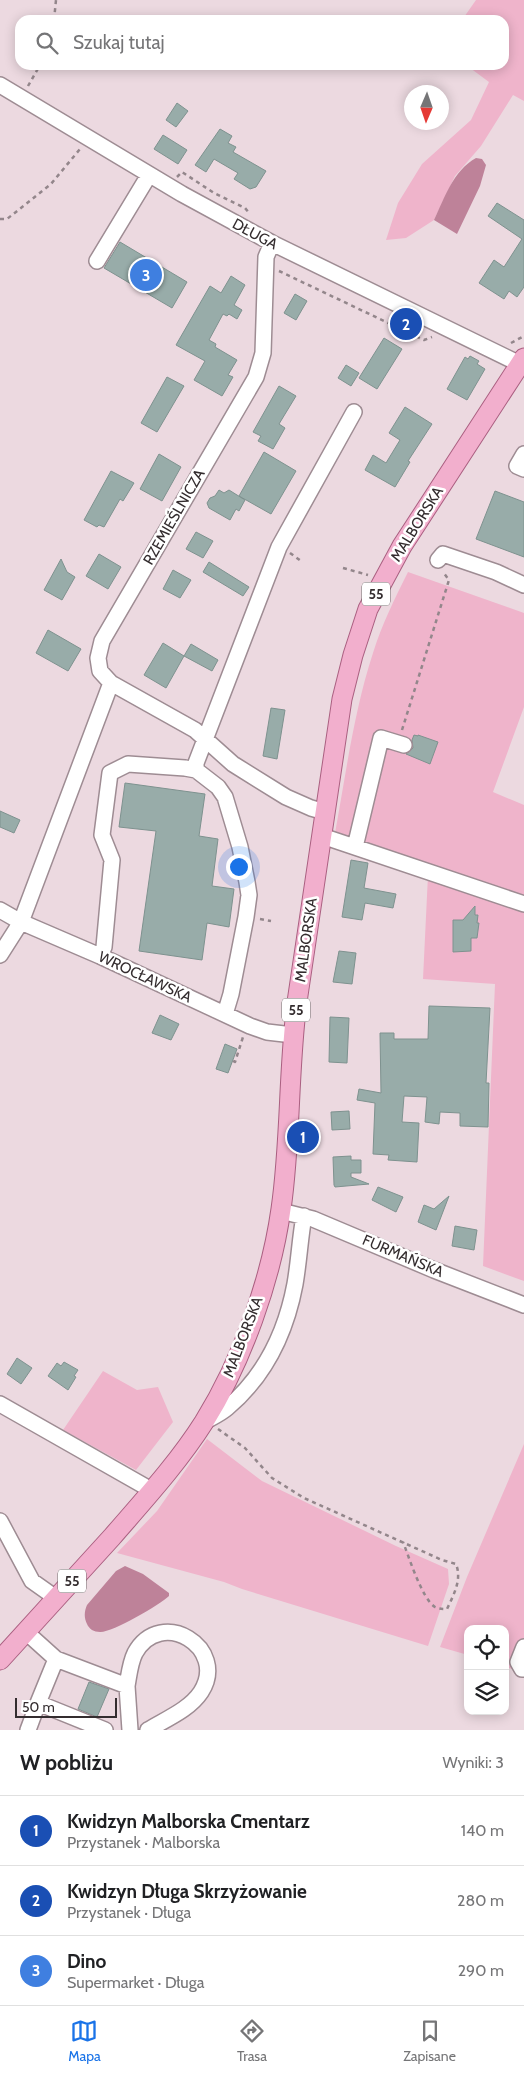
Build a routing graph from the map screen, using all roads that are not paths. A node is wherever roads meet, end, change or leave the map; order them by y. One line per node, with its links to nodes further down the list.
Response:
1 (0, 85): 2 (street, DŁUGA)
2 (149, 174): 3 (street, DŁUGA); 4 (street)
3 (272, 243): 5 (street, DŁUGA); 11 (street, RZEMIEŚLNICZA)
4 (97, 261)
5 (523, 363): 15 (main road, MALBORSKA / 55)
6 (354, 412): 12 (street)
7 (524, 454): 8 (street)
8 (524, 469)
9 (438, 560): 10 (street)
10 (524, 585)
11 (111, 682): 12 (street, RZEMIEŚLNICZA); 20 (street)
12 (206, 738): 14 (street); 15 (street, RZEMIEŚLNICZA)
13 (401, 744): 17 (street)
14 (196, 770): 22 (street); 23 (street)
15 (325, 812): 16 (main road, MALBORSKA / 55)
16 (322, 836): 17 (street); 24 (main road, MALBORSKA / 55)
17 (355, 847): 18 (street)
18 (524, 904)
19 (0, 910): 20 (street, WROCŁAWSKA)
20 (21, 922): 21 (street); 22 (street, WROCŁAWSKA)
21 (0, 955)
22 (100, 956): 23 (street, WROCŁAWSKA)
23 (225, 1014): 24 (street, WROCŁAWSKA)
24 (293, 1035): 25 (main road, MALBORSKA / 55)
25 (281, 1211): 26 (street, FURMAŃSKA); 29 (main road, MALBORSKA / 55)
26 (304, 1216): 27 (street, FURMAŃSKA); 29 (street)
27 (524, 1305)
28 (0, 1404): 30 (street)
29 (204, 1422): 30 (main road, MALBORSKA / 55)
30 (153, 1491): 32 (main road, MALBORSKA / 55)
31 (0, 1521): 32 (street)
32 (56, 1598): 33 (main road, MALBORSKA / 55)
33 (26, 1632): 35 (street); 36 (main road, MALBORSKA / 55)
34 (524, 1647): 37 (street)
35 (56, 1659): 38 (street); 39 (street)
36 (0, 1660)
37 (524, 1669)
38 (127, 1686): 42 (street); 43 (street)
39 (38, 1703): 40 (street); 41 (street)
40 (28, 1730)
41 (105, 1730)
42 (130, 1730)
43 (148, 1730)

